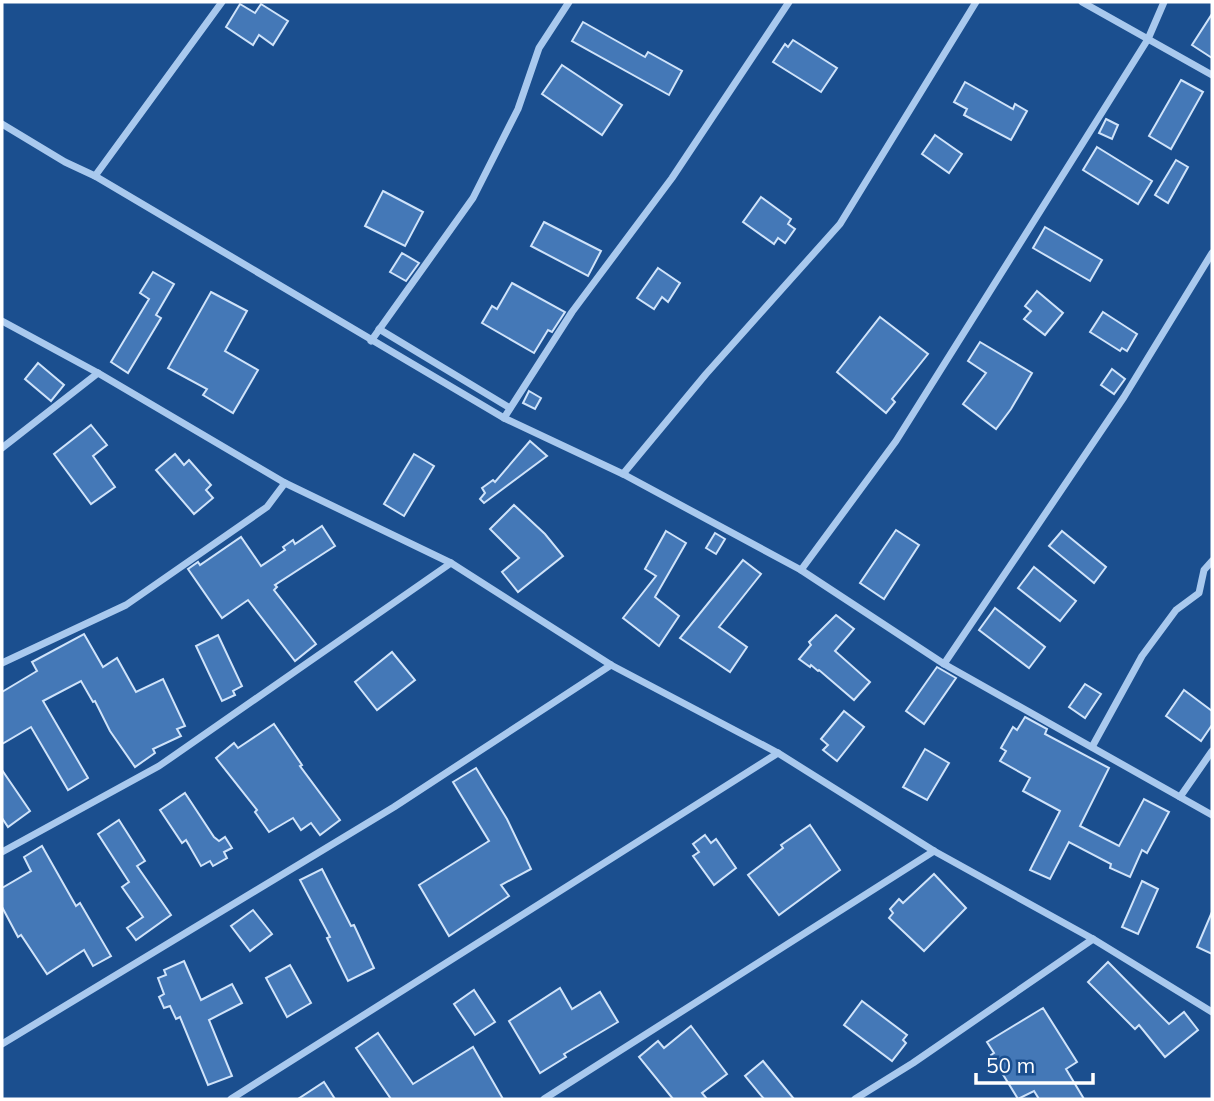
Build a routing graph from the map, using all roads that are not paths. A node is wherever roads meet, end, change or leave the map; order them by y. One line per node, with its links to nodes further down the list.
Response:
1 (222, 2): 10 (street)
2 (569, 2): 13 (street)
3 (789, 2): 16 (street)
4 (976, 2): 19 (street)
5 (1082, 2): 7 (street)
6 (1164, 2): 7 (street)
7 (1148, 39): 8 (street); 23 (street)
8 (1212, 75)
9 (2, 124): 10 (street)
10 (95, 176): 14 (street)
11 (1212, 253): 25 (street)
12 (2, 321): 15 (street)
13 (379, 330): 14 (street); 16 (street)
14 (371, 341): 17 (street)
15 (98, 373): 18 (street); 20 (street)
16 (510, 408): 17 (street)
17 (504, 418): 19 (street)
18 (2, 448)
19 (623, 474): 23 (street)
20 (285, 483): 22 (street); 24 (street)
21 (1212, 561): 27 (street)
22 (451, 563): 26 (street); 33 (street)
23 (801, 570): 25 (street)
24 (2, 663)
25 (944, 664): 27 (street)
26 (611, 665): 29 (street); 36 (street)
27 (1092, 747): 30 (street)
28 (1212, 751): 30 (street)
29 (778, 753): 32 (street); 37 (street)
30 (1180, 797): 31 (street)
31 (1212, 815)
32 (934, 851): 34 (street); 38 (street)
33 (2, 852)
34 (1093, 939): 35 (street); 39 (street)
35 (1212, 1012)
36 (2, 1044)
37 (231, 1099)
38 (544, 1099)
39 (855, 1099)

